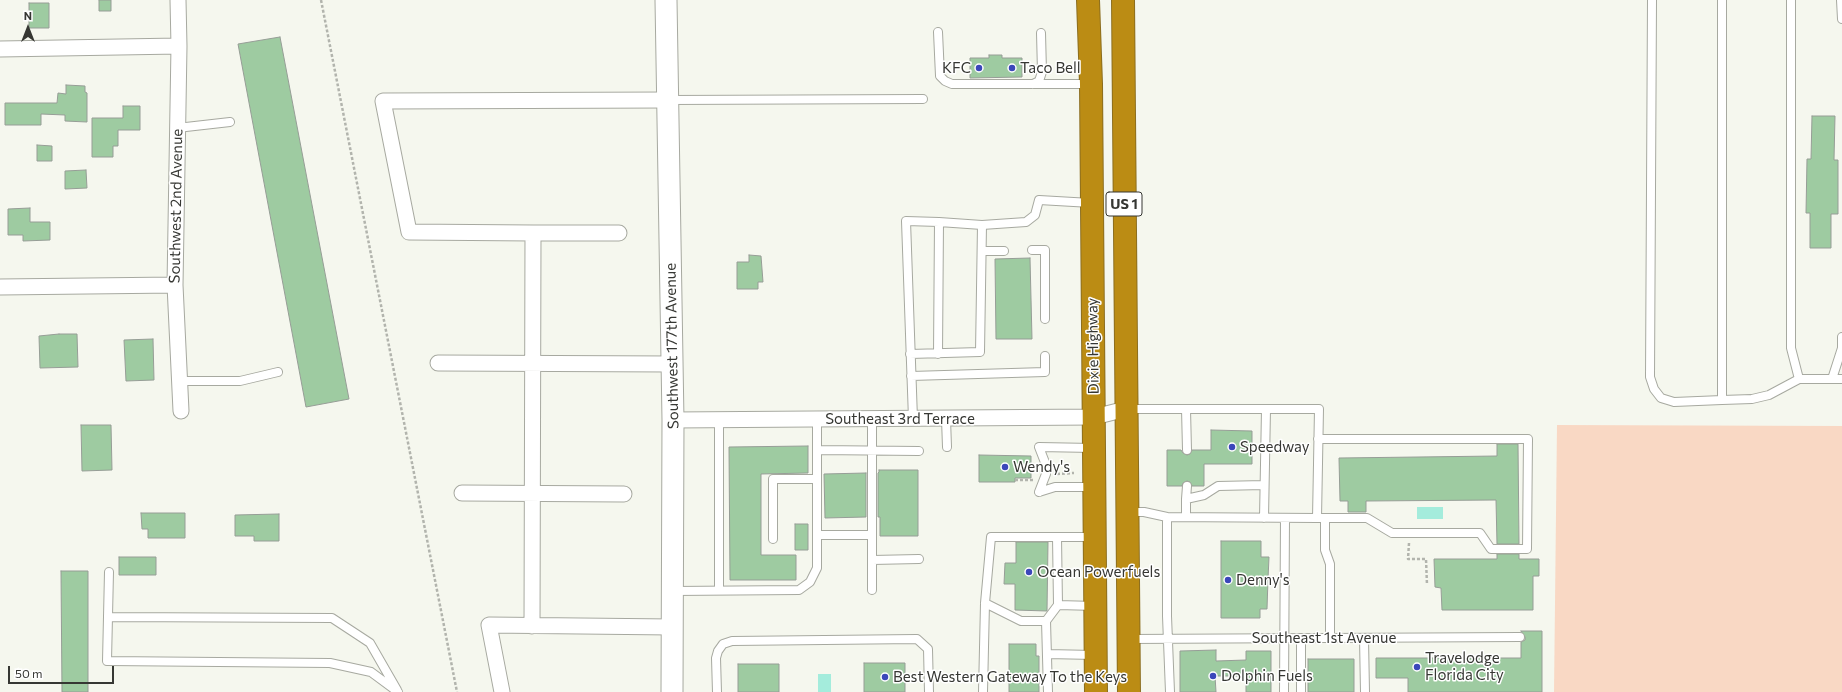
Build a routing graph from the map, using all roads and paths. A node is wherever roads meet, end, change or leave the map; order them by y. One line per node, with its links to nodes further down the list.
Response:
1 (178, 0): 13 (street, Southwest 2nd Avenue)
2 (321, 0): 112 (path)
3 (666, 0): 18 (main road, Southwest 177th Avenue)
4 (1088, 0): 16 (highway, Dixie Highway / US 1)
5 (1123, 0): 47 (highway, US 1)
6 (1652, 0): 45 (lane)
7 (1722, 0): 45 (lane)
8 (1791, 0): 41 (lane)
9 (1841, 0): 10 (lane)
10 (1842, 19)
11 (938, 32): 15 (lane)
12 (1041, 33): 15 (lane)
13 (179, 46): 14 (street); 20 (street, Southwest 2nd Avenue)
14 (0, 50)
15 (1033, 84): 16 (lane)
16 (1091, 84): 21 (highway, Dixie Highway / US 1)
17 (923, 99): 18 (lane)
18 (668, 100): 24 (street); 38 (main road, Southwest 177th Avenue)
19 (230, 122): 20 (lane)
20 (177, 128): 29 (street, Southwest 2nd Avenue)
21 (1092, 204): 23 (lane); 50 (highway, Dixie Highway / US 1)
22 (939, 222): 23 (lane); 33 (lane); 34 (lane)
23 (982, 225): 27 (lane)
24 (534, 233): 25 (street); 37 (street)
25 (619, 233)
26 (1032, 250): 31 (lane)
27 (982, 251): 28 (lane); 34 (lane)
28 (1004, 251)
29 (175, 285): 30 (street); 44 (street, Southwest 2nd Avenue)
30 (0, 287)
31 (1045, 319)
32 (1842, 337): 42 (lane)
33 (910, 354): 34 (lane); 40 (lane)
34 (938, 354)
35 (1045, 356): 40 (lane)
36 (438, 363): 37 (street)
37 (532, 363): 38 (street); 73 (street)
38 (672, 364): 55 (main road, Southwest 177th Avenue)
39 (278, 372): 44 (lane)
40 (911, 376): 53 (lane)
41 (1800, 379): 42 (lane); 45 (lane)
42 (1832, 379): 43 (lane)
43 (1842, 379)
44 (180, 381): 49 (street, Southwest 2nd Avenue)
45 (1722, 400)
46 (1186, 408): 47 (lane); 48 (lane); 61 (lane)
47 (1126, 409): 50 (street, Southeast 3rd Terrace); 76 (highway, US 1)
48 (1266, 409): 57 (lane); 69 (lane)
49 (181, 411)
50 (1094, 417): 54 (street, Southeast 3rd Terrace); 59 (highway, Dixie Highway / US 1)
51 (817, 419): 52 (street, Southeast 3rd Terrace); 56 (street, Southeast 3rd Terrace); 60 (lane)
52 (872, 419): 53 (street, Southeast 3rd Terrace); 62 (lane)
53 (914, 419): 54 (street, Southeast 3rd Terrace)
54 (946, 419): 58 (lane)
55 (672, 420): 56 (street, Southeast 3rd Terrace); 92 (main road, Southwest 177th Avenue)
56 (719, 420): 93 (lane)
57 (1318, 439): 81 (lane); 82 (lane)
58 (947, 447)
59 (1094, 448): 71 (highway, Dixie Highway / US 1); 71 (lane)
60 (817, 450): 62 (lane); 67 (lane)
61 (1187, 450)
62 (872, 451): 63 (lane); 84 (lane)
63 (919, 451)
64 (1074, 473): 66 (path)
65 (1034, 474): 68 (path)
66 (1050, 474)
67 (817, 479): 83 (lane); 87 (lane)
68 (1015, 480)
69 (1264, 485): 75 (lane); 79 (lane)
70 (1187, 486): 75 (lane)
71 (1095, 487): 86 (highway, Dixie Highway / US 1)
72 (462, 493): 73 (street)
73 (531, 494): 74 (street); 100 (street)
74 (624, 494)
75 (1186, 499): 78 (lane)
76 (1128, 512): 77 (lane); 107 (highway, US 1)
77 (1167, 518): 78 (lane); 108 (lane)
78 (1186, 518): 79 (lane)
79 (1264, 518): 80 (lane)
80 (1285, 518): 81 (lane); 103 (lane)
81 (1321, 518): 82 (lane); 105 (lane)
82 (1410, 533): 91 (path)
83 (817, 535): 84 (lane); 93 (lane)
84 (872, 535): 89 (lane)
85 (1057, 537): 86 (lane); 95 (lane); 96 (lane)
86 (1094, 538): 97 (highway, Dixie Highway / US 1)
87 (772, 539)
88 (919, 559): 89 (lane)
89 (872, 560): 94 (lane)
90 (109, 572): 98 (lane)
91 (1427, 585)
92 (672, 590): 93 (lane); 101 (main road, Southwest 177th Avenue)
93 (719, 590)
94 (872, 590)
95 (985, 602): 99 (lane); 117 (lane)
96 (1058, 605): 97 (lane); 99 (lane)
97 (1096, 606): 110 (highway, Dixie Highway / US 1)
98 (108, 617): 111 (lane); 111 (lane)
99 (1046, 621): 109 (lane)
100 (532, 626): 101 (street); 113 (street)
101 (672, 627): 114 (main road, Southwest 177th Avenue)
102 (1520, 637): 106 (lane, Southeast 1st Avenue)
103 (1284, 638): 104 (lane, Southeast 1st Avenue); 108 (lane, Southeast 1st Avenue); 122 (lane)
104 (1300, 638): 105 (lane, Southeast 1st Avenue); 123 (lane)
105 (1330, 638): 106 (lane, Southeast 1st Avenue)
106 (1364, 638): 124 (lane)
107 (1128, 639): 108 (lane, Southeast 1st Avenue); 120 (highway, US 1)
108 (1168, 639): 121 (lane)
109 (1047, 654): 110 (lane); 118 (lane)
110 (1096, 655): 119 (highway, Dixie Highway / US 1)
111 (398, 692)
112 (457, 692)
113 (502, 692)
114 (672, 692)
115 (717, 692): 116 (lane)
116 (929, 692)
117 (983, 692)
118 (1048, 692)
119 (1096, 692)
120 (1129, 692)
121 (1170, 692)
122 (1284, 692)
123 (1301, 692)
124 (1365, 692)

